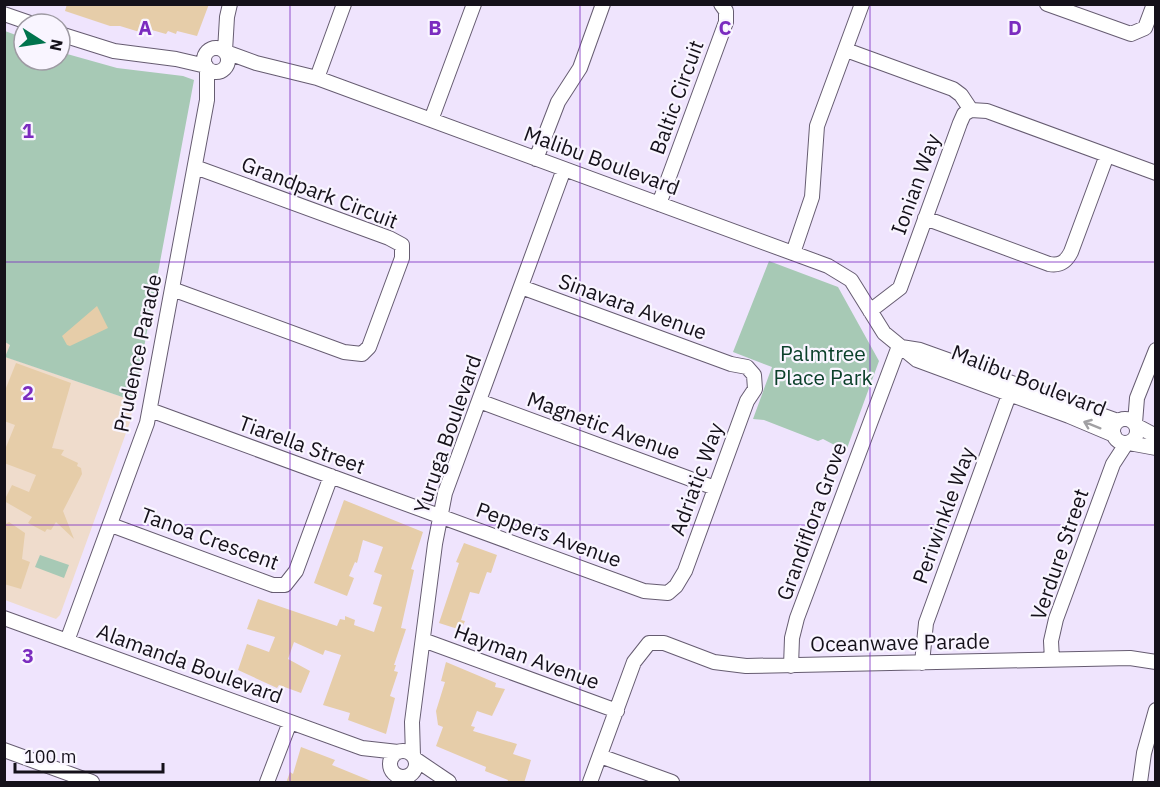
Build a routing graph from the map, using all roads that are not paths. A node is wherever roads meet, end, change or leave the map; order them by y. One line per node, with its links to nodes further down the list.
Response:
1 (344, 4): 14 (street)
2 (474, 4): 17 (street)
3 (603, 4): 19 (street)
4 (721, 4): 23 (street, Baltic Circuit)
5 (862, 4): 10 (street)
6 (1047, 4): 7 (street)
7 (1154, 4)
8 (228, 11): 11 (street, Prudence Parade)
9 (72, 38): 11 (street)
10 (846, 50): 16 (street); 25 (street)
11 (214, 56): 12 (street, Malibu Boulevard); 13 (street, Prudence Parade); 15 (street, Prudence Parade)
12 (256, 63): 13 (street, Malibu Boulevard); 14 (street, Malibu Boulevard)
13 (222, 71): 15 (street, Prudence Parade)
14 (317, 78): 17 (street, Malibu Boulevard)
15 (207, 100): 20 (street, Prudence Parade)
16 (970, 110): 18 (street); 24 (street, Ionian Way)
17 (431, 120): 19 (street, Malibu Boulevard)
18 (1107, 155): 22 (street); 24 (street)
19 (536, 159): 21 (street, Malibu Boulevard)
20 (195, 167): 27 (street, Prudence Parade); 27 (street, Grandpark Circuit)
21 (564, 169): 23 (street, Malibu Boulevard); 26 (street, Yuruga Boulevard)
22 (1155, 173)
23 (659, 204): 25 (street, Malibu Boulevard)
24 (925, 218): 28 (street, Ionian Way)
25 (793, 253): 28 (street, Malibu Boulevard)
26 (521, 287): 31 (street, Sinavara Avenue); 33 (street, Yuruga Boulevard)
27 (172, 289): 34 (street, Prudence Parade)
28 (868, 306): 29 (street, Malibu Boulevard)
29 (899, 346): 32 (street, Malibu Boulevard); 50 (street, Grandiflora Grove)
30 (1155, 350): 35 (street)
31 (751, 378): 40 (street, Adriatic Way)
32 (1011, 389): 35 (street, Malibu Boulevard); 37 (street, Malibu Boulevard, one-way to 32); 49 (street, Periwinkle Way)
33 (479, 401): 40 (street, Magnetic Avenue); 41 (street, Yuruga Boulevard)
34 (150, 410): 39 (street, Tiarella Street); 42 (street, Prudence Parade)
35 (1128, 422): 36 (street, Malibu Boulevard); 37 (street); 37 (street)
36 (1155, 436)
37 (1121, 440): 38 (street, Malibu Boulevard); 47 (street, Verdure Street)
38 (1155, 447)
39 (331, 477): 41 (street, Tiarella Street); 42 (street, Tanoa Crescent)
40 (715, 488): 43 (street, Adriatic Way)
41 (440, 517): 43 (street, Peppers Avenue); 45 (street, Yuruga Boulevard)
42 (111, 525): 46 (street, Prudence Parade)
43 (670, 597)
44 (4, 618): 46 (street, Alamanda Boulevard)
45 (423, 640): 51 (street, Hayman Avenue); 54 (street, Yuruga Boulevard)
46 (68, 641): 53 (street, Alamanda Boulevard)
47 (1052, 660): 48 (street, Oceanwave Parade); 49 (street, Oceanwave Parade)
48 (1155, 662)
49 (922, 663): 50 (street, Oceanwave Parade)
50 (791, 666): 51 (street, Oceanwave Parade)
51 (616, 711): 58 (street)
52 (1155, 711): 67 (street)
53 (290, 722): 55 (street, Alamanda Boulevard); 64 (street)
54 (412, 722): 57 (street, Yuruga Boulevard); 59 (street, Yuruga Boulevard)
55 (362, 748): 57 (street, Alamanda Boulevard); 60 (street, Alamanda Boulevard)
56 (4, 750): 63 (street)
57 (398, 752): 59 (street); 60 (street)
58 (600, 756): 65 (street); 66 (street)
59 (414, 757): 61 (street); 62 (street)
60 (393, 775): 61 (street)
61 (408, 778): 62 (street)
62 (447, 782)
63 (92, 783)
64 (267, 783)
65 (590, 783)
66 (672, 783)
67 (1140, 783)

